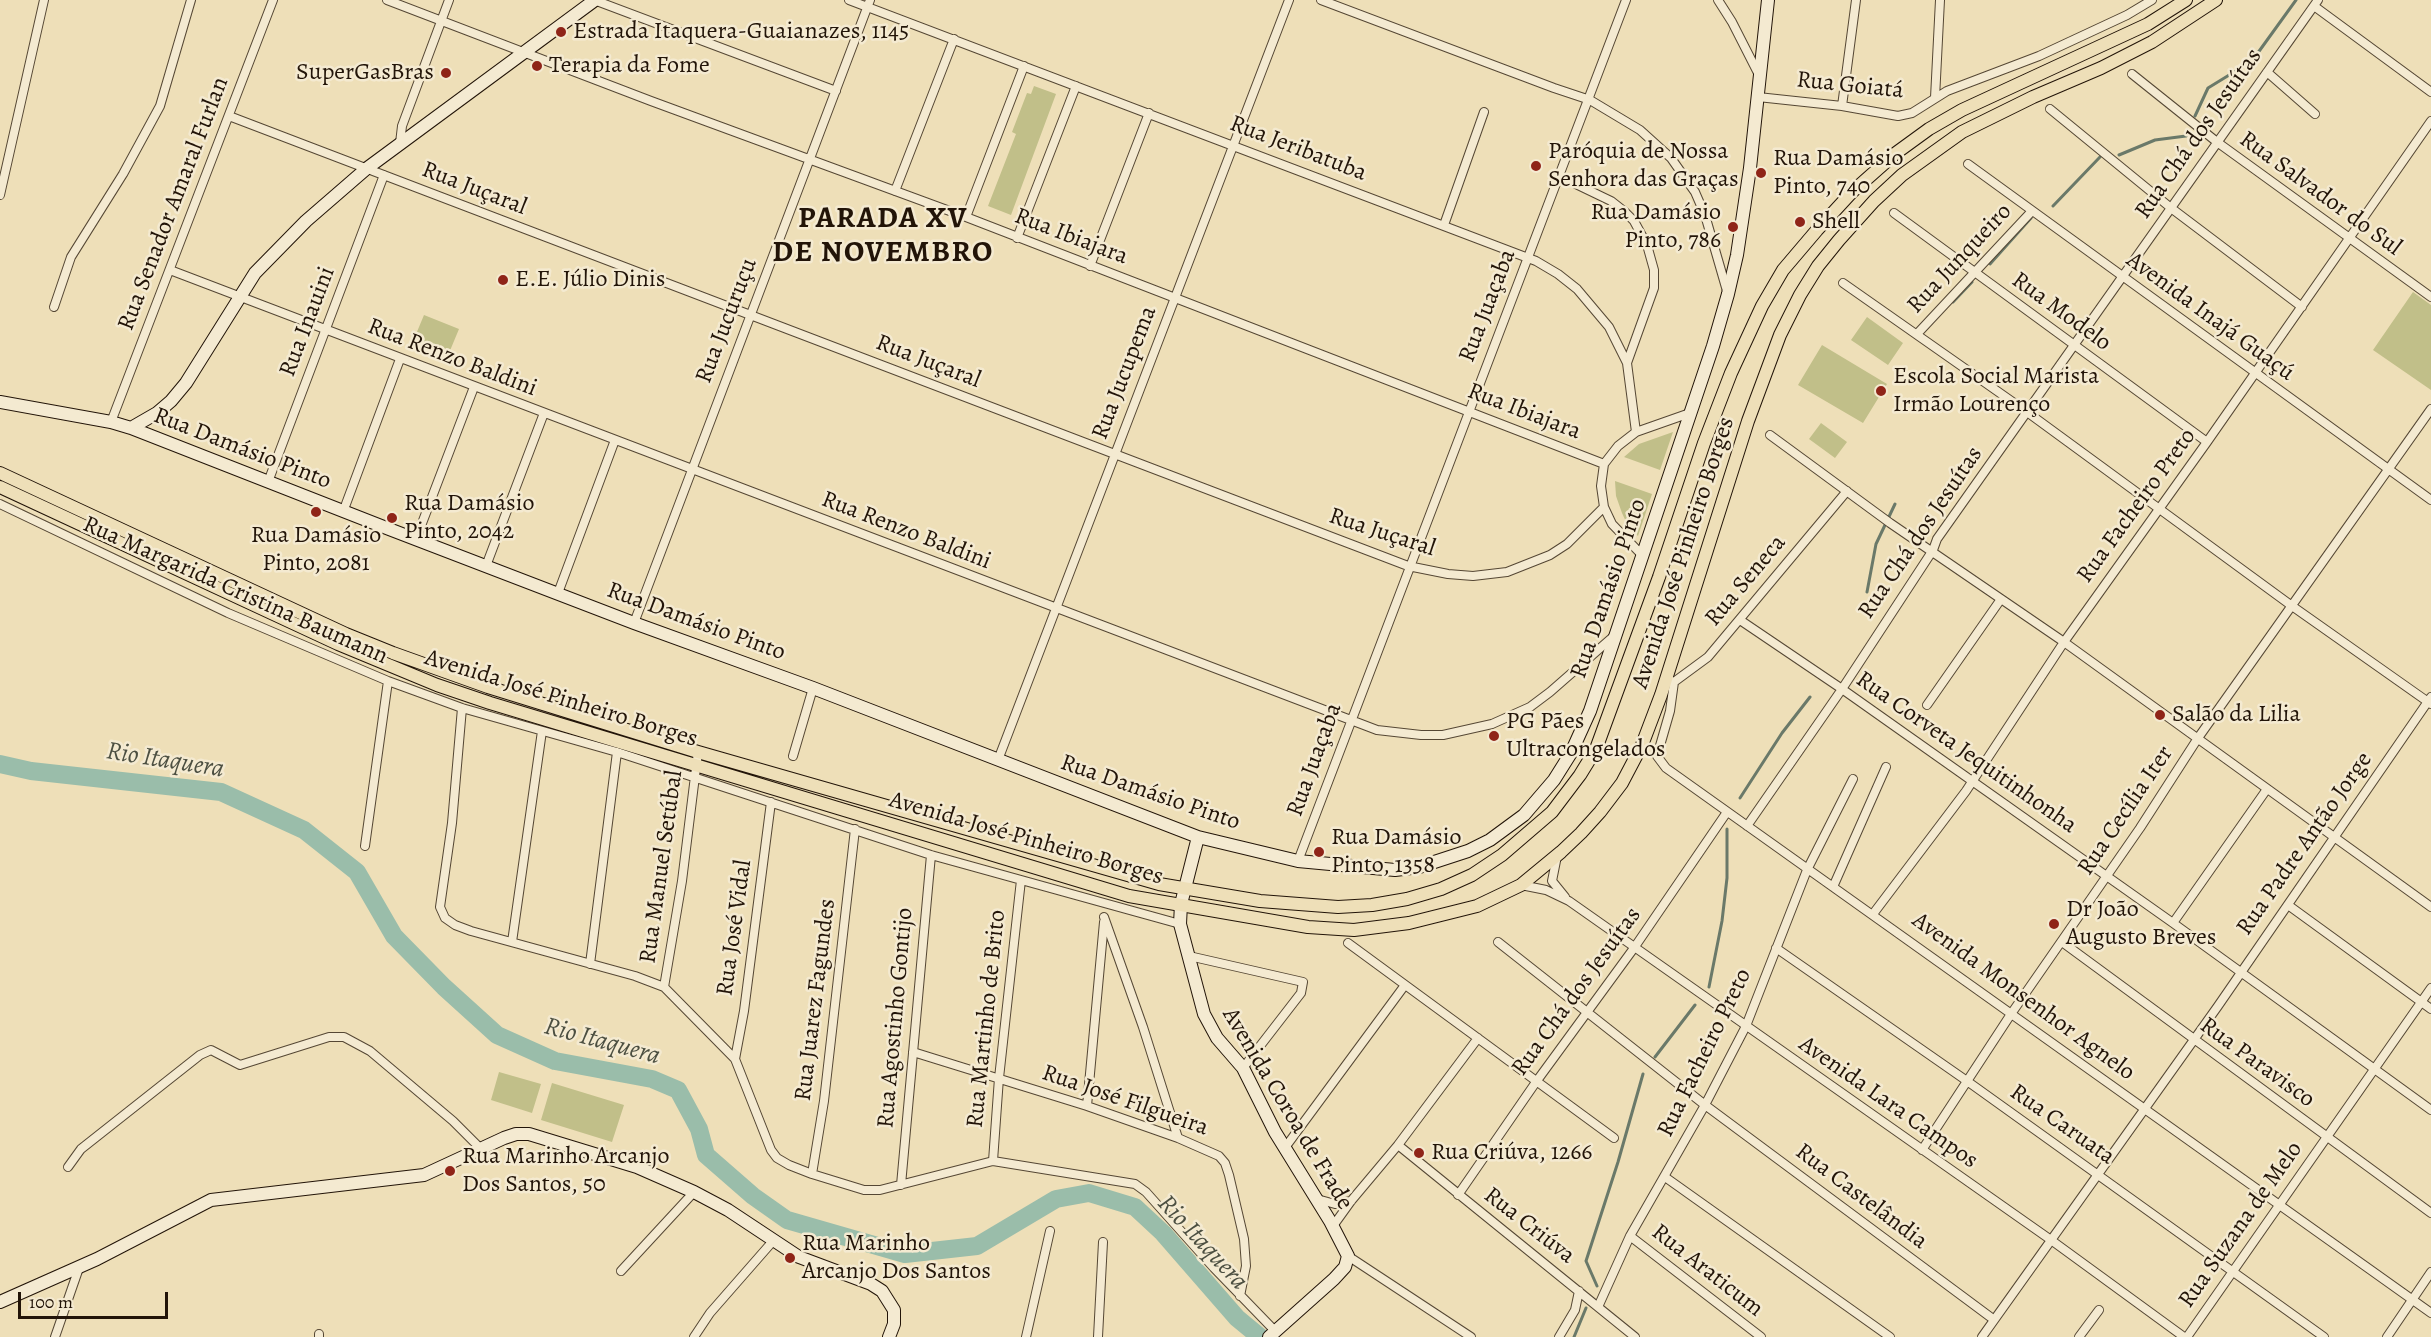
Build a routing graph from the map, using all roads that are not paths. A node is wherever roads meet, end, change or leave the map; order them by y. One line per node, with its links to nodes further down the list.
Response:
1 (44, 0): 43 (street)
2 (191, 0): 68 (street)
3 (273, 0): 38 (street, Rua Senador Amaral Furlan)
4 (387, 0): 20 (street, Rua Ibiajara)
5 (449, 0): 20 (street)
6 (594, 0): 22 (street); 28 (street)
7 (849, 0): 19 (street, Rua Jeribatuba)
8 (1289, 0): 42 (street, Rua Jucupema)
9 (1321, 0): 32 (street)
10 (1626, 0): 32 (street, Rua Juaçaba)
11 (1718, 0): 26 (street)
12 (1768, 0): 26 (street, Rua Damásio Pinto)
13 (1856, 0): 33 (street)
14 (1940, 0): 31 (street)
15 (2152, 0): 31 (street, Rua Goiatá)
16 (2186, 0): 149 (main road, Avenida José Pinheiro Borges)
17 (2216, 0): 117 (main road, Avenida José Pinheiro Borges)
18 (2316, 3): 24 (street, Rua Chá dos Jesuítas); 29 (street)
19 (869, 4): 21 (street, Rua Jeribatuba); 28 (street, Rua Jucuruçu)
20 (441, 21): 22 (street, Rua Ibiajara); 41 (street)
21 (954, 39): 23 (street, Rua Jeribatuba); 49 (street)
22 (522, 53): 41 (street); 44 (street, Rua Ibiajara)
23 (1024, 66): 27 (street, Rua Jeribatuba); 54 (street)
24 (2267, 72): 37 (street); 40 (street, Rua Chá dos Jesuítas)
25 (2132, 74): 40 (street, Rua Salvador do Sul)
26 (1759, 75): 30 (street, Rua Damásio Pinto)
27 (1076, 86): 36 (street, Rua Jeribatuba); 56 (street)
28 (836, 90): 44 (street, Rua Jucuruçu)
29 (2431, 92)
30 (1758, 97): 33 (street, Rua Goiatá); 64 (street, Rua Damásio Pinto)
31 (1935, 98): 33 (street, Rua Goiatá)
32 (1588, 99): 48 (street, Rua Juaçaba); 64 (street)
33 (1842, 106)
34 (2050, 109): 51 (street)
35 (1484, 112): 55 (street)
36 (1149, 113): 42 (street, Rua Jeribatuba); 59 (street)
37 (2315, 114)
38 (229, 116): 46 (street, Rua Juçaral); 60 (street, Rua Senador Amaral Furlan)
39 (2431, 121): 57 (street, Rua Facheiro Preto)
40 (2217, 142): 51 (street, Rua Chá dos Jesuítas); 57 (street, Rua Salvador do Sul)
41 (400, 143): 46 (street)
42 (1233, 145): 55 (street, Rua Jeribatuba); 67 (street, Rua Jucupema)
43 (4, 157): 50 (street)
44 (809, 160): 49 (street, Rua Ibiajara); 70 (street, Rua Jucuruçu)
45 (1968, 164): 52 (street, Avenida Inajá Guaçú)
46 (366, 169): 47 (street, Rua Juçaral); 66 (street)
47 (384, 175): 70 (street, Rua Juçaral); 71 (street, Rua Inauini)
48 (1559, 176): 58 (street, Rua Juaçaba); 75 (street)
49 (895, 191): 54 (street, Rua Ibiajara)
50 (0, 195)
51 (2171, 208): 62 (street, Rua Chá dos Jesuítas); 69 (street)
52 (2032, 211): 61 (street, Rua Junqueiro); 62 (street, Avenida Inajá Guaçú)
53 (1893, 213): 61 (street, Rua Modelo)
54 (966, 217): 56 (street, Rua Ibiajara)
55 (1444, 225): 58 (street, Rua Jeribatuba)
56 (1017, 238): 59 (street, Rua Ibiajara)
57 (2348, 238): 65 (street, Rua Salvador do Sul); 69 (street, Rua Facheiro Preto)
58 (1528, 256): 75 (street, Rua Jeribatuba); 80 (street, Rua Juaçaba)
59 (1090, 266): 67 (street, Rua Ibiajara)
60 (170, 270): 66 (street, Rua Renzo Baldini); 84 (street, Rua Senador Amaral Furlan)
61 (1974, 273): 72 (street, Rua Junqueiro); 73 (street, Rua Modelo)
62 (2122, 277): 73 (street, Rua Chá dos Jesuítas); 76 (street, Avenida Inajá Guaçú)
63 (1843, 283): 72 (street)
64 (1728, 294): 83 (street, Rua Damásio Pinto)
65 (2431, 297)
66 (238, 298): 71 (street, Rua Renzo Baldini); 85 (street)
67 (1174, 299): 80 (street, Rua Ibiajara); 90 (street, Rua Jucupema)
68 (54, 307)
69 (2302, 307): 76 (street, Rua Facheiro Preto)
70 (750, 315): 90 (street, Rua Juçaral); 92 (street, Rua Jucuruçu)
71 (326, 331): 74 (street, Rua Renzo Baldini); 95 (street, Rua Inauini)
72 (1917, 334): 81 (street)
73 (2074, 345): 81 (street, Rua Chá dos Jesuítas); 89 (street, Rua Modelo)
74 (400, 359): 77 (street, Rua Renzo Baldini); 102 (street)
75 (1628, 363): 86 (street, Rua Jeribatuba)
76 (2254, 373): 89 (street, Rua Facheiro Preto); 93 (street, Avenida Inajá Guaçú)
77 (474, 387): 82 (street, Rua Renzo Baldini); 103 (street)
78 (0, 402): 84 (street, Rua Damásio Pinto)
79 (2431, 409): 93 (street, Rua Cecília Iter)
80 (1468, 411): 91 (street, Rua Ibiajara); 107 (street, Rua Juaçaba)
81 (2027, 412): 101 (street); 104 (street, Rua Chá dos Jesuítas)
82 (544, 413): 88 (street, Rua Renzo Baldini); 106 (street)
83 (1690, 413): 86 (street); 105 (street, Rua Damásio Pinto)
84 (111, 422): 85 (street, Rua Damásio Pinto)
85 (131, 428): 95 (street, Rua Damásio Pinto)
86 (1636, 432): 91 (street)
87 (1770, 435): 97 (street)
88 (615, 440): 92 (street, Rua Renzo Baldini); 108 (street)
89 (2207, 442): 101 (street, Rua Facheiro Preto)
90 (1114, 454): 107 (street, Rua Juçaral); 111 (street, Rua Jucupema)
91 (1604, 464): 100 (street)
92 (691, 470): 111 (street, Rua Renzo Baldini); 113 (street, Rua Jucuruçu)
93 (2389, 470): 98 (street, Avenida Inajá Guaçú); 110 (street, Rua Cecília Iter)
94 (0, 473): 129 (main road, Avenida José Pinheiro Borges)
95 (268, 482): 102 (street, Rua Damásio Pinto)
96 (0, 487): 129 (main road, Avenida José Pinheiro Borges)
97 (1846, 491): 104 (street); 112 (street, Rua Seneca)
98 (2431, 500)
99 (0, 504): 116 (street, Rua Margarida Cristina Baumann)
100 (1604, 507): 105 (street); 107 (street, Rua Juçaral)
101 (2159, 508): 110 (street); 115 (street, Rua Facheiro Preto)
102 (344, 512): 103 (street, Rua Damásio Pinto)
103 (416, 540): 106 (street, Rua Damásio Pinto)
104 (1933, 550): 109 (street); 119 (street, Rua Chá dos Jesuítas)
105 (1642, 555): 114 (street, Rua Damásio Pinto)
106 (486, 566): 108 (street, Rua Damásio Pinto)
107 (1408, 566): 123 (street, Rua Juaçaba)
108 (558, 593): 113 (street, Rua Damásio Pinto)
109 (2001, 599): 115 (street); 121 (street)
110 (2292, 606): 120 (street); 125 (street, Rua Cecília Iter)
111 (1056, 609): 123 (street, Rua Renzo Baldini); 128 (street, Rua Jucupema)
112 (1740, 620): 117 (street, Rua Seneca); 119 (street, Rua Corveta Jequitinhonha)
113 (634, 623): 118 (street, Rua Damásio Pinto)
114 (1615, 636): 123 (street, Rua Renzo Baldini); 143 (street, Rua Damásio Pinto)
115 (2064, 642): 125 (street); 132 (street, Rua Facheiro Preto)
116 (388, 681): 122 (street, Rua Margarida Cristina Baumann); 140 (street)
117 (1670, 681): 135 (street, Avenida Monsenhor Agnelo); 142 (main road, Avenida José Pinheiro Borges)
118 (813, 688): 127 (street); 128 (street, Rua Damásio Pinto)
119 (1842, 689): 132 (street, Rua Corveta Jequitinhonha); 136 (street, Rua Chá dos Jesuítas)
120 (2430, 701): 139 (street, Rua Padre Antão Jorge)
121 (1928, 705)
122 (462, 708): 124 (street, Rua Margarida Cristina Baumann); 159 (street)
123 (1350, 721): 143 (street, Rua Juaçaba)
124 (542, 731): 126 (street, Rua Margarida Cristina Baumann); 159 (street)
125 (2198, 738): 133 (street); 145 (street, Rua Cecília Iter)
126 (616, 752): 129 (street, Rua Margarida Cristina Baumann); 166 (street)
127 (793, 756)
128 (998, 760): 138 (street, Rua Damásio Pinto)
129 (696, 764): 134 (street, Rua Margarida Cristina Baumann); 149 (main road, Avenida José Pinheiro Borges); 152 (main road, Avenida José Pinheiro Borges); 169 (street, Rua Manuel Setúbal)
130 (1886, 767): 148 (street)
131 (1853, 779): 144 (street, Rua Facheiro Preto)
132 (1972, 782): 145 (street, Rua Corveta Jequitinhonha); 155 (street, Rua Facheiro Preto)
133 (2266, 789): 139 (street); 157 (street)
134 (771, 802): 137 (street, Rua Margarida Cristina Baumann); 179 (street, Rua José Vidal)
135 (1728, 813): 136 (street, Avenida Monsenhor Agnelo); 163 (street, Rua Chá dos Jesuítas)
136 (1745, 825): 144 (street, Avenida Monsenhor Agnelo)
137 (855, 829): 141 (street, Rua Margarida Cristina Baumann); 198 (street, Rua Juarez Fagundes)
138 (1198, 837): 143 (street, Rua Damásio Pinto); 149 (street, Avenida Coroa de Frade)
139 (2334, 838): 153 (street, Rua Padre Antão Jorge); 154 (street)
140 (365, 846)
141 (931, 855): 146 (street, Rua Margarida Cristina Baumann); 178 (street, Rua Agostinho Gontijo)
142 (1557, 856): 147 (main road, Avenida José Pinheiro Borges); 150 (street, Avenida Lara Campos)
143 (1298, 861)
144 (1807, 870): 148 (street, Avenida Monsenhor Agnelo); 164 (street, Rua Facheiro Preto)
145 (2107, 876): 157 (street, Rua Corveta Jequitinhonha); 161 (street, Rua Cecília Iter)
146 (1021, 880): 151 (street, Rua Margarida Cristina Baumann); 182 (street, Rua Martinho de Brito)
147 (1521, 885): 150 (street, Avenida Lara Campos); 152 (main road, Avenida José Pinheiro Borges)
148 (1833, 887): 155 (street, Avenida Monsenhor Agnelo)
149 (1185, 888): 152 (street, Avenida Coroa de Frade)
150 (1569, 901): 163 (street, Avenida Lara Campos)
151 (1107, 904): 156 (street); 158 (street, Rua Margarida Cristina Baumann)
152 (1181, 904): 158 (street, Avenida Coroa de Frade)
153 (2288, 905): 167 (street, Rua Padre Antão Jorge); 171 (street)
154 (2431, 908)
155 (1873, 914): 174 (street, Avenida Monsenhor Agnelo)
156 (1104, 917): 186 (street); 190 (street)
157 (2173, 923): 167 (street, Rua Corveta Jequitinhonha)
158 (1180, 924): 165 (street, Avenida Coroa de Frade)
159 (512, 942): 166 (street)
160 (1498, 942): 173 (street, Rua Castelândia)
161 (2062, 942): 174 (street, Rua Cecília Iter); 177 (street, Rua Paravisco)
162 (1348, 943): 168 (street)
163 (1634, 948): 173 (street, Rua Chá dos Jesuítas); 175 (street, Avenida Lara Campos)
164 (1776, 948): 175 (street, Rua Facheiro Preto); 183 (street, Rua Caruata)
165 (1189, 956): 180 (street, Avenida Coroa de Frade); 180 (street)
166 (590, 964): 169 (street)
167 (2240, 973): 177 (street, Rua Padre Antão Jorge); 181 (street, Rua Corveta Jequitinhonha)
168 (1405, 985): 176 (street); 194 (street)
169 (664, 987): 179 (street)
170 (2431, 988): 171 (street, Rua Suzana de Melo)
171 (2421, 1002): 172 (street); 181 (street, Rua Suzana de Melo)
172 (2431, 1010)
173 (1587, 1012): 184 (street, Rua Chá dos Jesuítas); 185 (street, Rua Castelândia)
174 (2011, 1014): 183 (street, Rua Cecília Iter); 187 (street, Avenida Monsenhor Agnelo)
175 (1746, 1026): 185 (street, Rua Facheiro Preto); 195 (street, Avenida Lara Campos)
176 (1478, 1038): 184 (street); 192 (street)
177 (2193, 1040): 187 (street, Rua Padre Antão Jorge); 189 (street, Rua Paravisco)
178 (913, 1052): 182 (street, Rua José Filgueira); 201 (street, Rua Agostinho Gontijo)
179 (735, 1059): 198 (street)
180 (1243, 1068): 194 (street, Avenida Coroa de Frade)
181 (2374, 1069): 188 (street, Rua Corveta Jequitinhonha); 189 (street, Rua Suzana de Melo)
182 (999, 1078): 186 (street, Rua José Filgueira); 196 (street, Rua Martinho de Brito)
183 (1967, 1081): 195 (street, Rua Cecília Iter); 199 (street, Rua Caruata)
184 (1536, 1082): 191 (street); 203 (street, Rua Chá dos Jesuítas)
185 (1705, 1105): 200 (street, Rua Facheiro Preto); 226 (street, Rua Castelândia)
186 (1087, 1106): 190 (street, Rua José Filgueira)
187 (2145, 1108): 199 (street, Rua Padre Antão Jorge); 206 (street, Avenida Monsenhor Agnelo)
188 (2431, 1110)
189 (2326, 1137): 206 (street, Rua Suzana de Melo); 207 (street, Rua Paravisco)
190 (1178, 1138): 220 (street, Rua José Filgueira)
191 (1614, 1138)
192 (1398, 1145): 203 (street, Rua Criúva); 205 (street)
193 (481, 1149): 197 (street); 202 (street); 215 (street)
194 (1284, 1149): 204 (street, Avenida Coroa de Frade)
195 (1922, 1150): 211 (street, Avenida Lara Campos)
196 (993, 1161): 201 (street); 220 (street)
197 (68, 1167)
198 (812, 1174): 201 (street)
199 (2098, 1175): 211 (street, Rua Padre Antão Jorge); 217 (street, Rua Caruata)
200 (1665, 1177): 210 (street, Rua Facheiro Preto); 237 (street)
201 (901, 1185)
202 (694, 1192): 212 (street); 216 (street)
203 (1458, 1195): 219 (street, Rua Criúva)
204 (1317, 1199): 205 (street); 208 (street, Avenida Coroa de Frade)
205 (1351, 1201): 208 (street)
206 (2279, 1206): 217 (street, Rua Suzana de Melo); 221 (street, Avenida Monsenhor Agnelo)
207 (2431, 1213)
208 (1333, 1226): 214 (street, Avenida Coroa de Frade)
209 (1050, 1231): 231 (street)
210 (1630, 1236): 223 (street, Rua Facheiro Preto); 236 (street, Rua Araticum)
211 (2051, 1240): 226 (street, Rua Padre Antão Jorge); 240 (street, Avenida Lara Campos)
212 (773, 1241): 229 (street); 230 (street)
213 (1103, 1242): 232 (street)
214 (1348, 1256): 227 (street); 233 (street)
215 (80, 1265): 222 (street); 228 (street)
216 (621, 1271)
217 (2233, 1271): 240 (street, Rua Suzana de Melo); 241 (street, Rua Caruata)
218 (2431, 1272): 221 (street)
219 (1581, 1293): 223 (street, Rua Criúva); 234 (street)
220 (1240, 1296): 227 (street)
221 (2412, 1300): 225 (street, Avenida Monsenhor Agnelo); 242 (street)
222 (0, 1302)
223 (1596, 1305): 235 (street, Rua Criúva)
224 (2099, 1310): 239 (street)
225 (2431, 1313)
226 (1993, 1319): 238 (street, Rua Padre Antão Jorge)
227 (1272, 1334)
228 (55, 1337)
229 (694, 1337)
230 (889, 1337)
231 (1026, 1337)
232 (1098, 1337)
233 (1471, 1337)
234 (1558, 1337)
235 (1635, 1337)
236 (1761, 1337)
237 (1890, 1337)
238 (1982, 1337)
239 (2079, 1337)
240 (2185, 1337)
241 (2324, 1337)
242 (2386, 1337)

